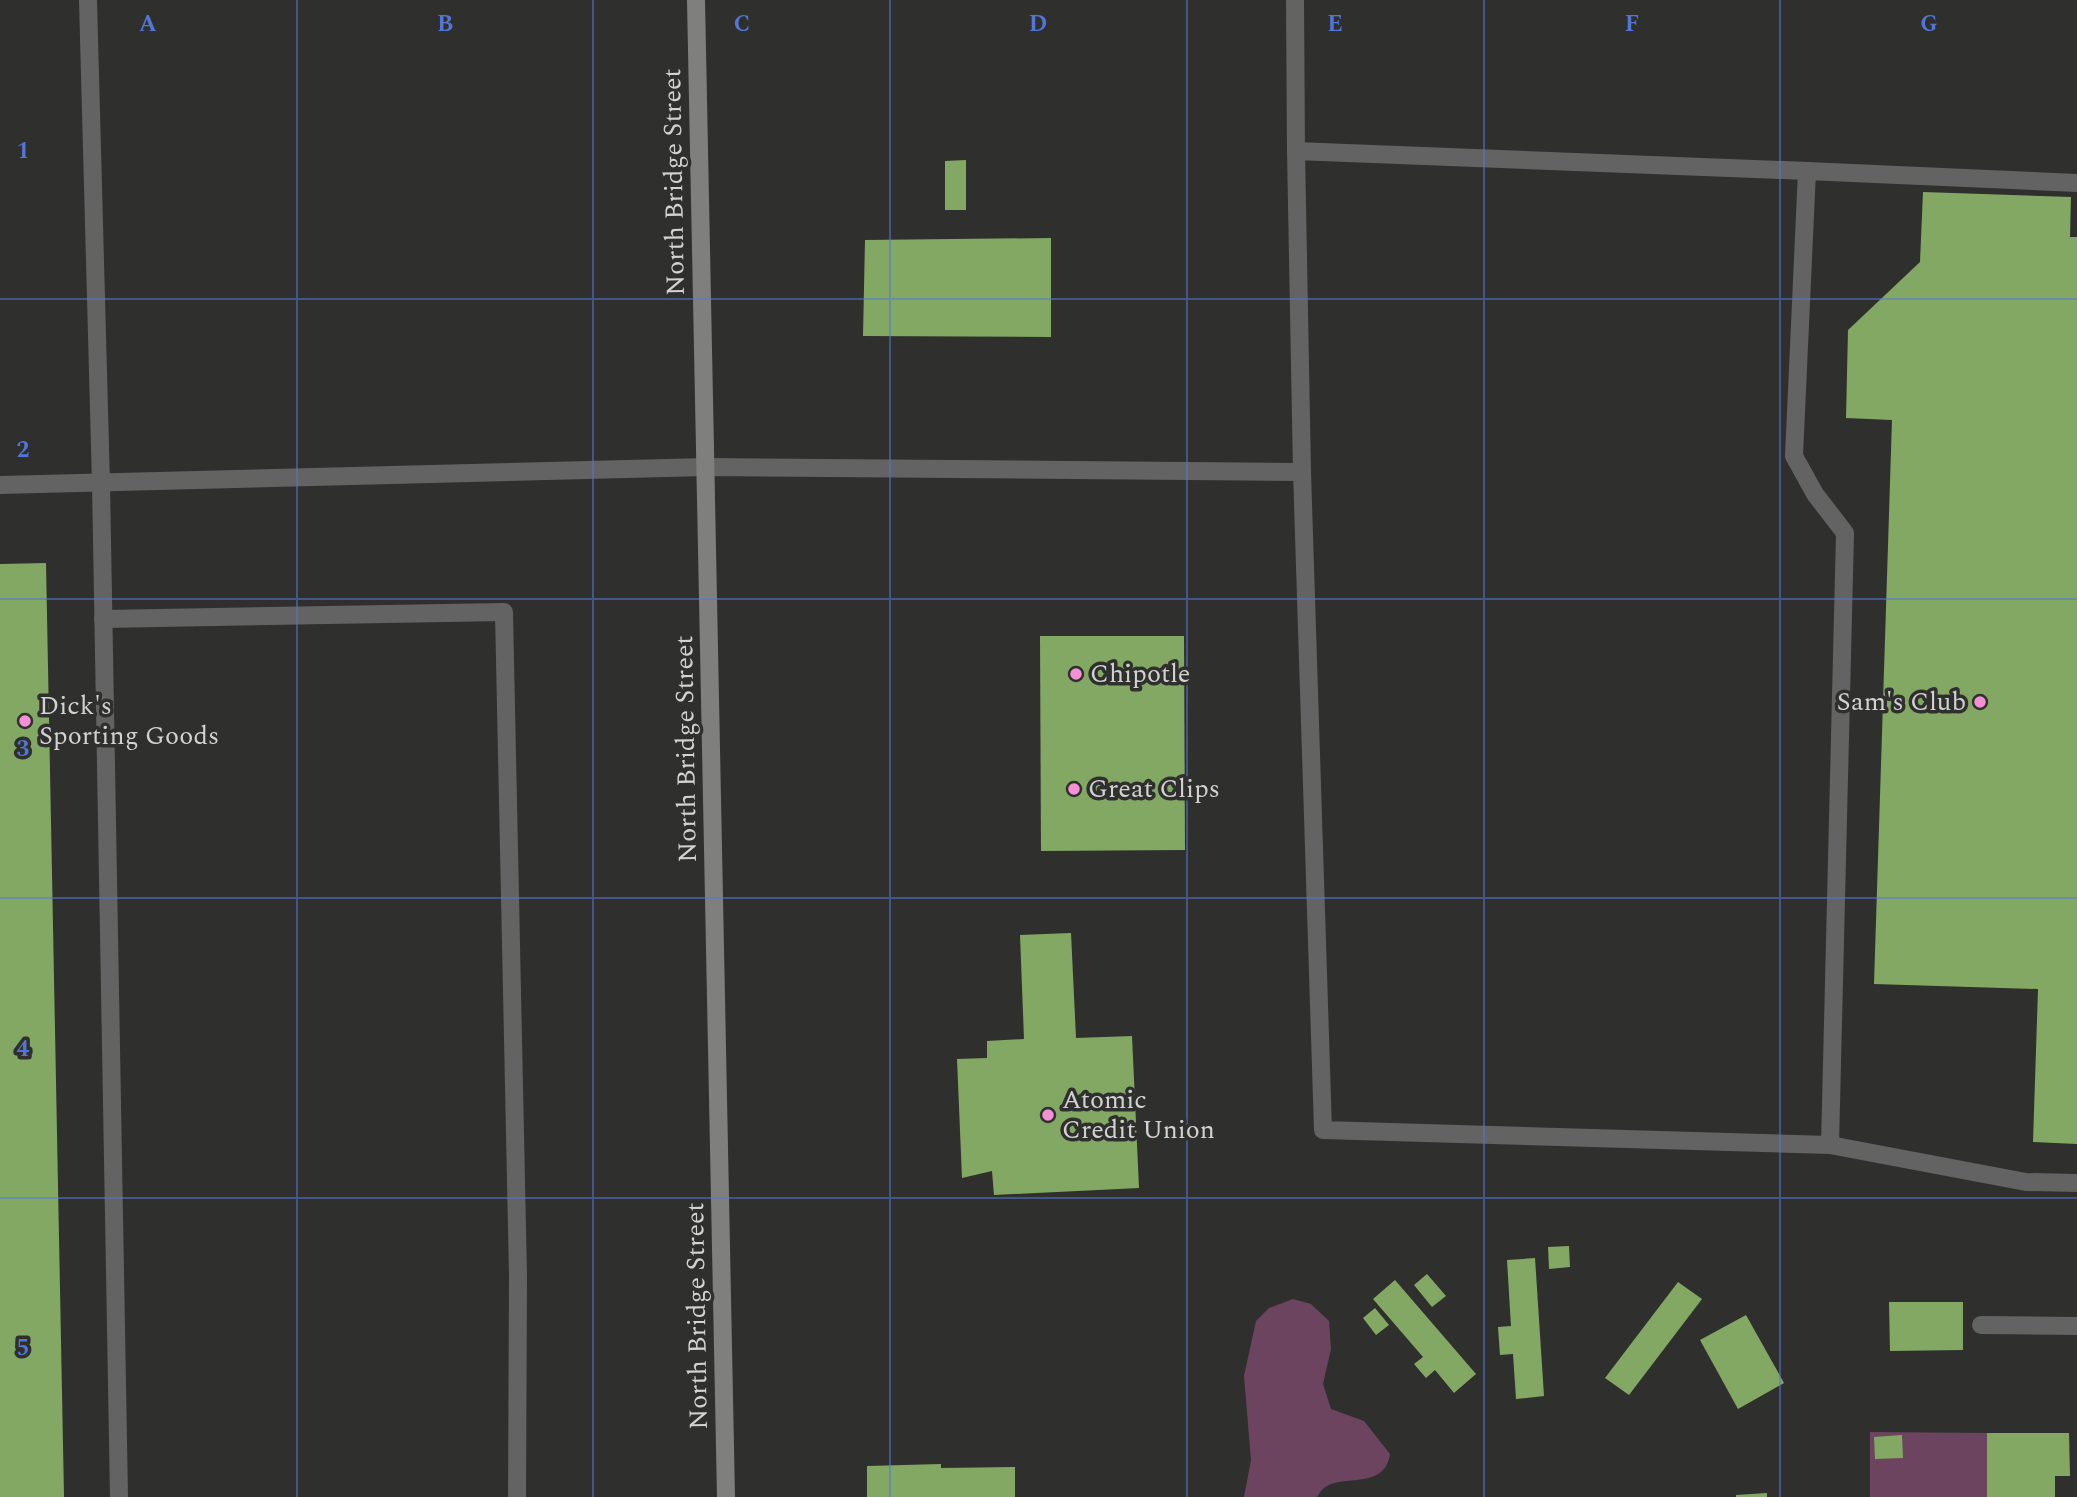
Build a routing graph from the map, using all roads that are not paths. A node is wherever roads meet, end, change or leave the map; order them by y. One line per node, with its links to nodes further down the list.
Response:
1 (88, 0): 9 (lane)
2 (695, 0): 7 (main road, North Bridge Street)
3 (1295, 0): 4 (lane)
4 (1296, 151): 5 (lane); 8 (lane)
5 (1807, 171): 6 (lane); 12 (lane)
6 (2077, 183)
7 (706, 467): 8 (lane); 9 (lane); 18 (main road, North Bridge Street)
8 (1302, 472): 12 (lane)
9 (101, 484): 10 (lane); 11 (lane)
10 (0, 485)
11 (103, 619): 16 (lane); 17 (lane)
12 (1830, 1145): 13 (lane)
13 (2077, 1183)
14 (1981, 1325): 15 (lane)
15 (2077, 1326)
16 (119, 1497)
17 (517, 1497)
18 (726, 1497)

